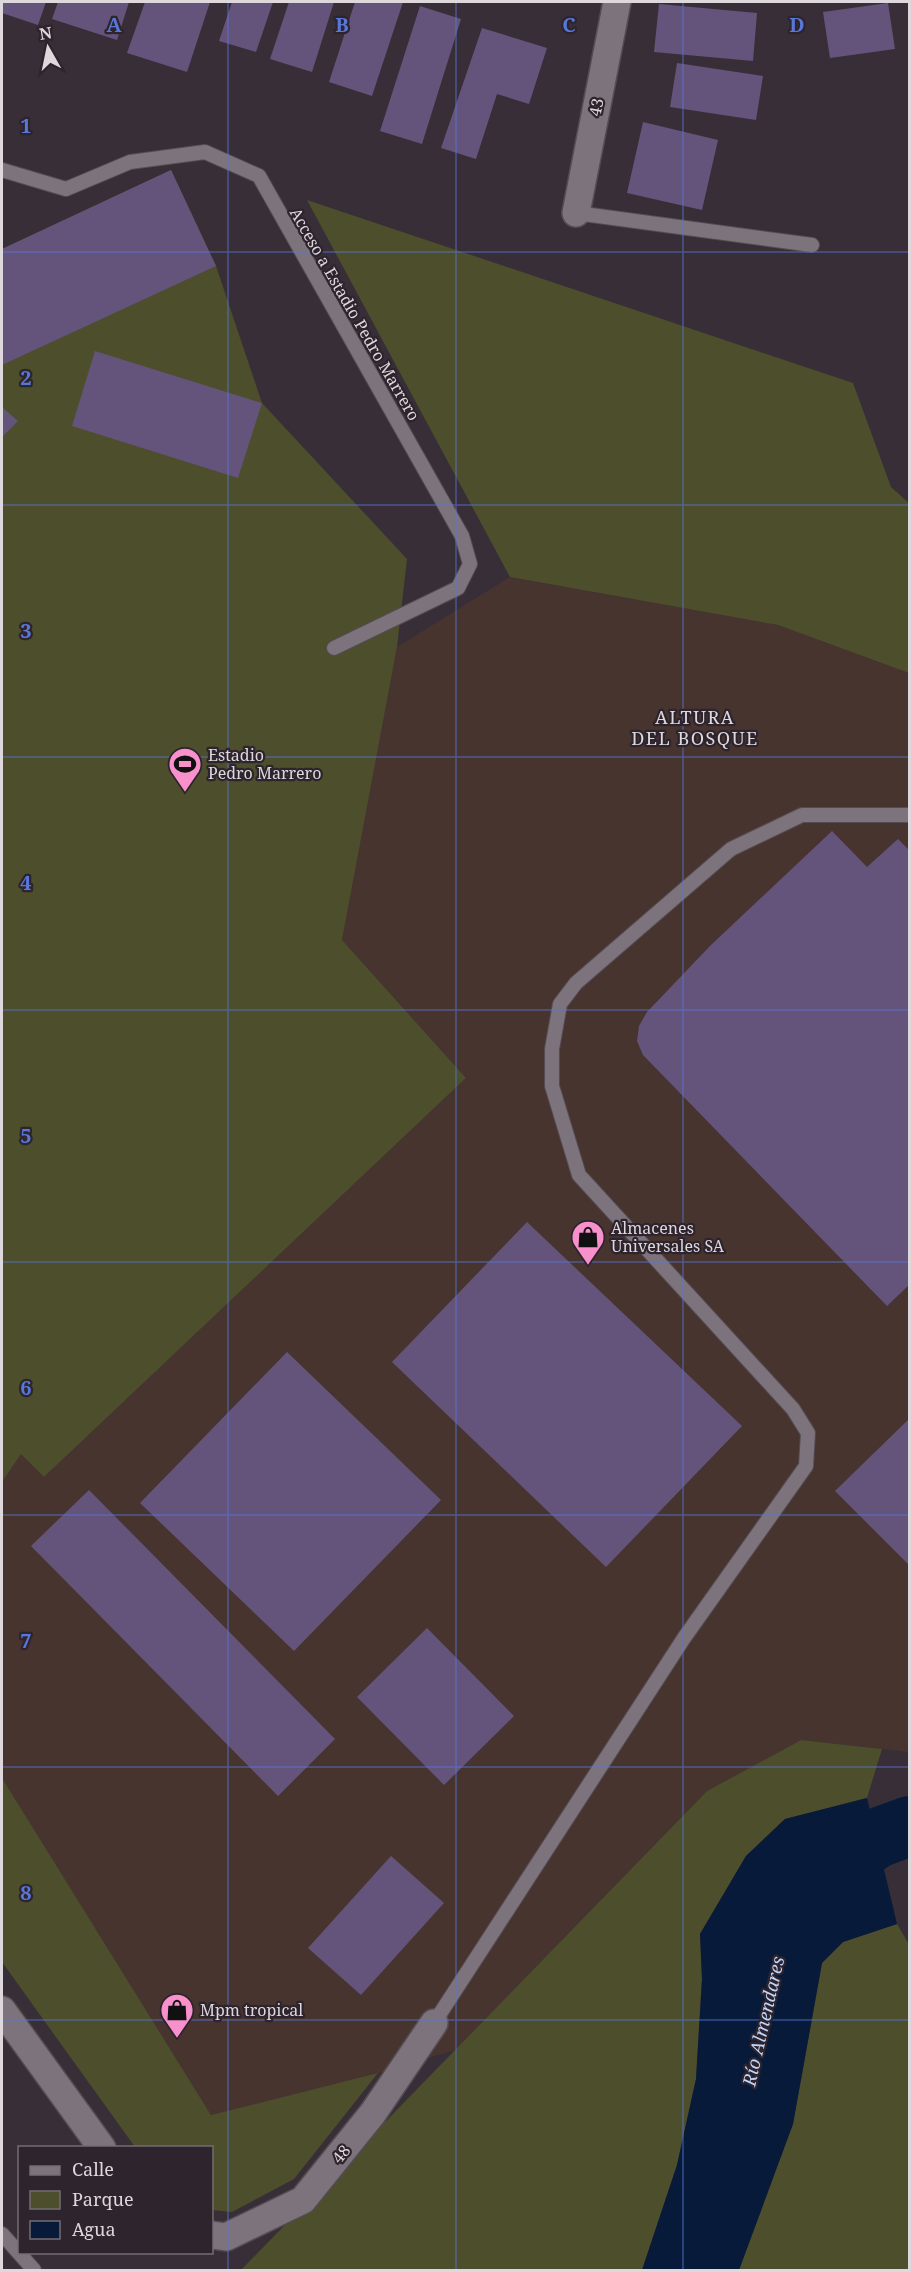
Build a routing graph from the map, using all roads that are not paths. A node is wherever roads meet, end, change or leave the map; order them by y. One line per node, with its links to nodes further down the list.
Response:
1 (617, 2): 3 (street, 43)
2 (2, 170): 5 (lane, Acceso a Estadio Pedro Marrero)
3 (576, 213): 4 (lane)
4 (812, 245)
5 (334, 648)
6 (909, 815): 8 (lane)
7 (2, 2010): 9 (street)
8 (434, 2024): 11 (street, 48)
9 (101, 2146)
10 (2, 2234): 12 (lane)
11 (213, 2235)
12 (18, 2252)
13 (19, 2254): 14 (lane)
14 (34, 2271)

